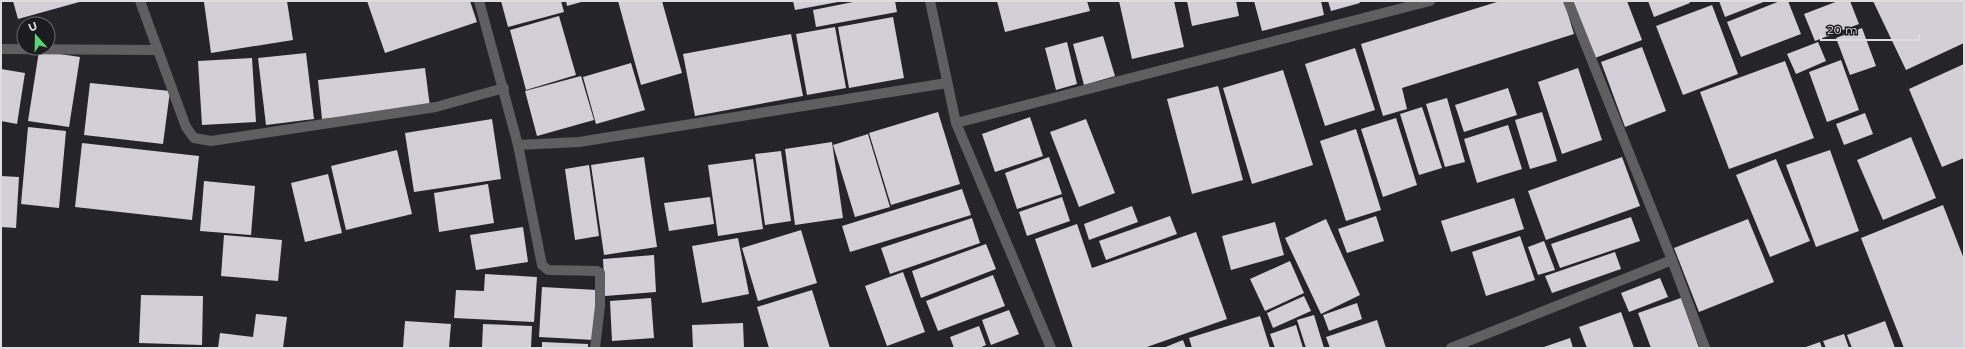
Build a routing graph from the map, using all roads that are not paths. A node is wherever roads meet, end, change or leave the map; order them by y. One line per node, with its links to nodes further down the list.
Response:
1 (140, 1): 8 (street)
2 (479, 1): 10 (street)
3 (930, 1): 9 (street)
4 (1430, 1): 6 (street)
5 (1568, 1): 13 (street)
6 (1391, 6): 11 (street)
7 (1, 49): 8 (street)
8 (157, 50): 10 (street)
9 (947, 83): 11 (street); 12 (street)
10 (504, 88): 12 (street)
11 (956, 123): 15 (street)
12 (518, 145): 14 (street)
13 (1672, 260): 16 (street); 17 (street)
14 (594, 348)
15 (1051, 348)
16 (1451, 348)
17 (1705, 348)

